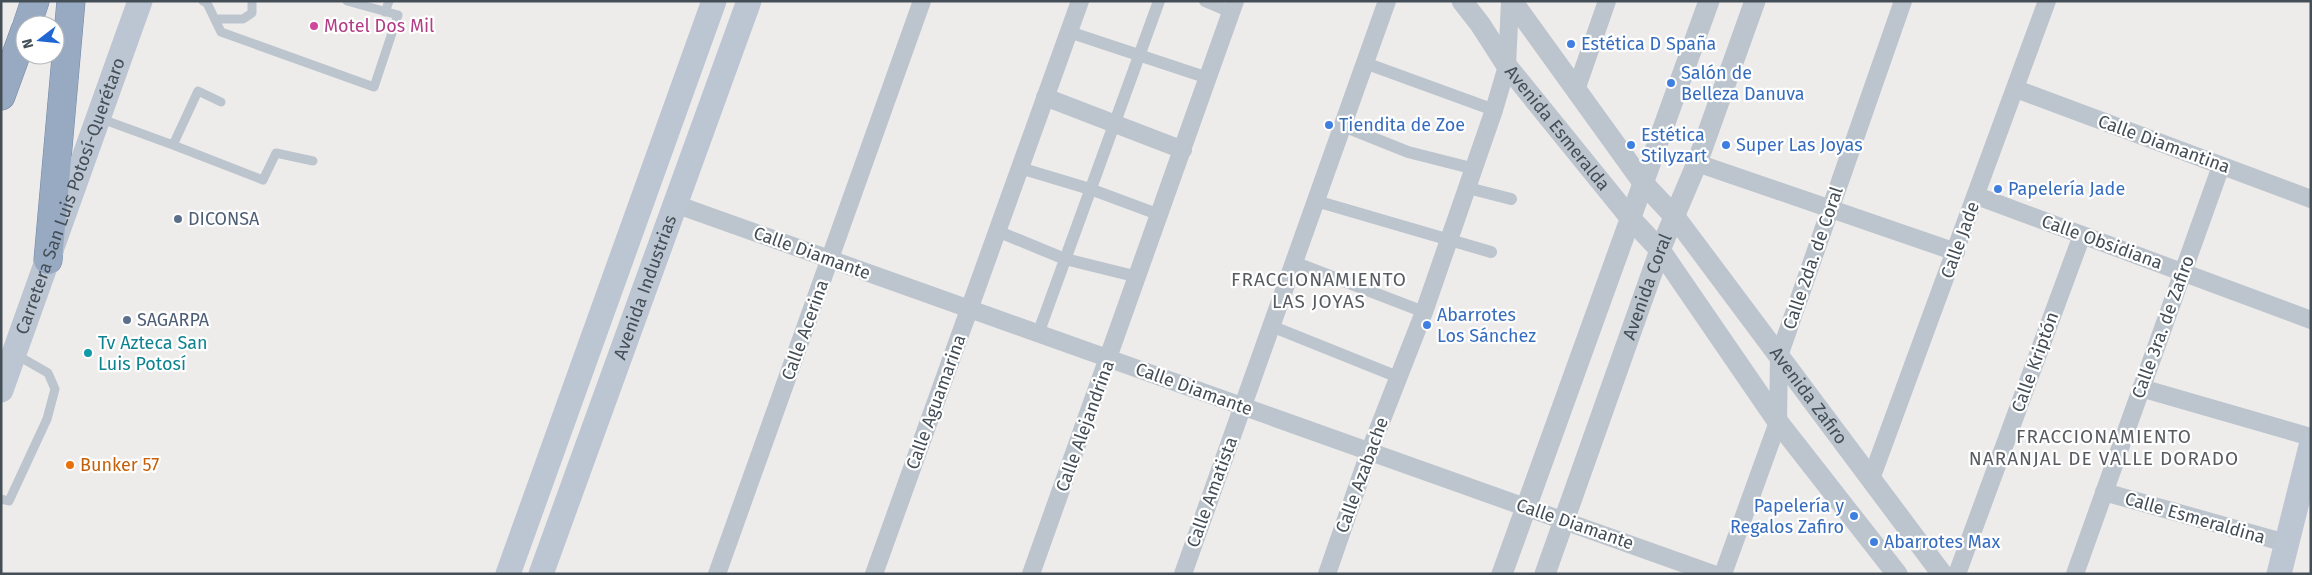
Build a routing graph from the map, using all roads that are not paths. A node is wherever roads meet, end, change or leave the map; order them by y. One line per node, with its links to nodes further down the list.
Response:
1 (35, 1): 24 (highway)
2 (71, 1): 67 (highway)
3 (203, 1): 25 (lane)
4 (252, 1): 25 (lane)
5 (347, 1): 23 (lane)
6 (389, 1): 23 (lane)
7 (714, 1): 94 (main road, Avenida Industrias)
8 (749, 1): 55 (main road, Avenida Industrias)
9 (922, 1): 68 (street, Calle Acerina)
10 (1080, 1): 26 (street, Calle Aguamarina)
11 (1159, 1): 27 (street)
12 (1205, 1): 22 (street, Calle Alejandrina)
13 (1387, 1): 29 (street, Calle Amatista)
14 (1462, 1): 30 (street, Avenida Esmeralda)
15 (1511, 1): 30 (street, Calle Azabache); 32 (street, Avenida Esmeralda)
16 (1607, 1): 32 (street)
17 (1709, 1): 48 (street)
18 (1755, 1): 44 (street, Avenida Coral)
19 (1903, 1): 56 (street, Calle 2da. de Coral)
20 (2047, 1): 33 (street, Calle Jade)
21 (144, 2): 38 (main road, Carretera San Luis Potosí-Querétaro)
22 (1233, 6): 31 (street, Calle Alejandrina)
23 (385, 12): 25 (lane)
24 (30, 15)
25 (215, 19)
26 (1068, 32): 27 (street); 35 (street, Calle Aguamarina)
27 (1139, 56): 31 (street); 39 (street)
28 (15, 58): 34 (highway)
29 (1365, 64): 37 (street); 40 (street, Calle Amatista)
30 (1508, 66): 37 (street, Calle Azabache); 59 (street, Avenida Esmeralda)
31 (1208, 78): 42 (street, Calle Alejandrina)
32 (1576, 90): 48 (street, Avenida Esmeralda)
33 (2016, 90): 45 (street, Calle Diamantina); 51 (street, Calle Jade)
34 (1, 96)
35 (1045, 97): 39 (street); 46 (street, Calle Aguamarina)
36 (221, 102): 41 (lane)
37 (1494, 110): 47 (street, Calle Azabache)
38 (98, 118): 41 (lane); 67 (main road, Carretera San Luis Potosí-Querétaro)
39 (1114, 122): 42 (street); 50 (street)
40 (1342, 126): 47 (street); 54 (street, Calle Amatista)
41 (173, 145): 43 (lane)
42 (1183, 150): 57 (street, Calle Alejandrina)
43 (313, 162)
44 (1697, 163): 56 (street); 58 (street, Avenida Coral)
45 (2221, 166): 53 (street, Calle Diamantina); 70 (street, Calle 3ra. de Zafiro)
46 (1020, 168): 50 (street); 60 (street, Calle Aguamarina)
47 (1475, 169): 49 (street, Calle Azabache)
48 (1644, 184): 58 (street, Avenida Esmeralda); 59 (street)
49 (1468, 188): 52 (street); 62 (street, Calle Azabache)
50 (1090, 189): 57 (street); 66 (street)
51 (1977, 196): 61 (street, Calle Obsidiana); 65 (street, Calle Jade)
52 (1511, 199)
53 (2311, 199)
54 (1316, 201): 62 (street); 69 (street, Calle Amatista)
55 (675, 204): 68 (street, Calle Diamante); 95 (main road, Avenida Industrias)
56 (1830, 210): 65 (street); 78 (street, Calle 2da. de Coral)
57 (1160, 215): 71 (street, Calle Alejandrina)
58 (1675, 217): 63 (street, Avenida Coral); 78 (street, Avenida Zafiro)
59 (1631, 219): 63 (street, Avenida Esmeralda); 91 (street)
60 (997, 231): 66 (street); 72 (street, Calle Aguamarina)
61 (2082, 235): 70 (street, Calle Obsidiana); 107 (street, Calle Kriptón)
62 (1448, 240): 64 (street); 73 (street, Calle Azabache)
63 (1660, 250): 84 (street); 92 (street, Avenida Coral)
64 (1491, 252)
65 (1956, 252): 88 (street, Calle Jade)
66 (1065, 259): 71 (street); 76 (street)
67 (48, 260): 77 (main road, Carretera San Luis Potosí-Querétaro)
68 (830, 260): 72 (street, Calle Diamante); 96 (street, Calle Acerina)
69 (1294, 262): 73 (street); 75 (street, Calle Amatista)
70 (2183, 272): 74 (street, Calle Obsidiana); 81 (street, Calle 3ra. de Zafiro)
71 (1138, 277): 79 (street, Calle Alejandrina)
72 (969, 309): 76 (street, Calle Diamante); 97 (street, Calle Aguamarina)
73 (1424, 312): 80 (street, Calle Azabache)
74 (2311, 320)
75 (1271, 326): 80 (street); 83 (street, Calle Amatista)
76 (1038, 334): 79 (street, Calle Diamante)
77 (14, 353): 82 (main road, Carretera San Luis Potosí-Querétaro); 90 (lane)
78 (1779, 356): 84 (street, Calle 2da. de Coral); 88 (street, Avenida Zafiro)
79 (1109, 359): 83 (street, Calle Diamante); 98 (street, Calle Alejandrina)
80 (1398, 377): 87 (street, Calle Azabache)
81 (2141, 388): 85 (street); 89 (street, Calle 3ra. de Zafiro)
82 (1, 390)
83 (1242, 407): 87 (street, Calle Diamante); 99 (street, Calle Amatista)
84 (1778, 422): 104 (street, Calle 2da. de Coral); 105 (street)
85 (2311, 437)
86 (2311, 446): 93 (main road)
87 (1370, 450): 91 (street, Calle Diamante); 100 (street, Calle Azabache)
88 (1871, 479): 106 (street, Avenida Zafiro)
89 (2104, 492): 93 (street, Calle Esmeraldina); 108 (street, Calle 3ra. de Zafiro)
90 (1, 499)
91 (1525, 507): 92 (street, Calle Diamante); 101 (street)
92 (1564, 520): 102 (street, Avenida Coral); 103 (street, Calle Diamante)
93 (2286, 543): 109 (main road)
94 (508, 574)
95 (541, 574)
96 (717, 574)
97 (874, 574)
98 (1031, 574)
99 (1183, 574)
100 (1327, 574)
101 (1502, 574)
102 (1545, 574)
103 (1713, 574)
104 (1723, 574)
105 (1898, 574)
106 (1942, 574)
107 (1956, 574)
108 (2075, 574)
109 (2279, 574)

